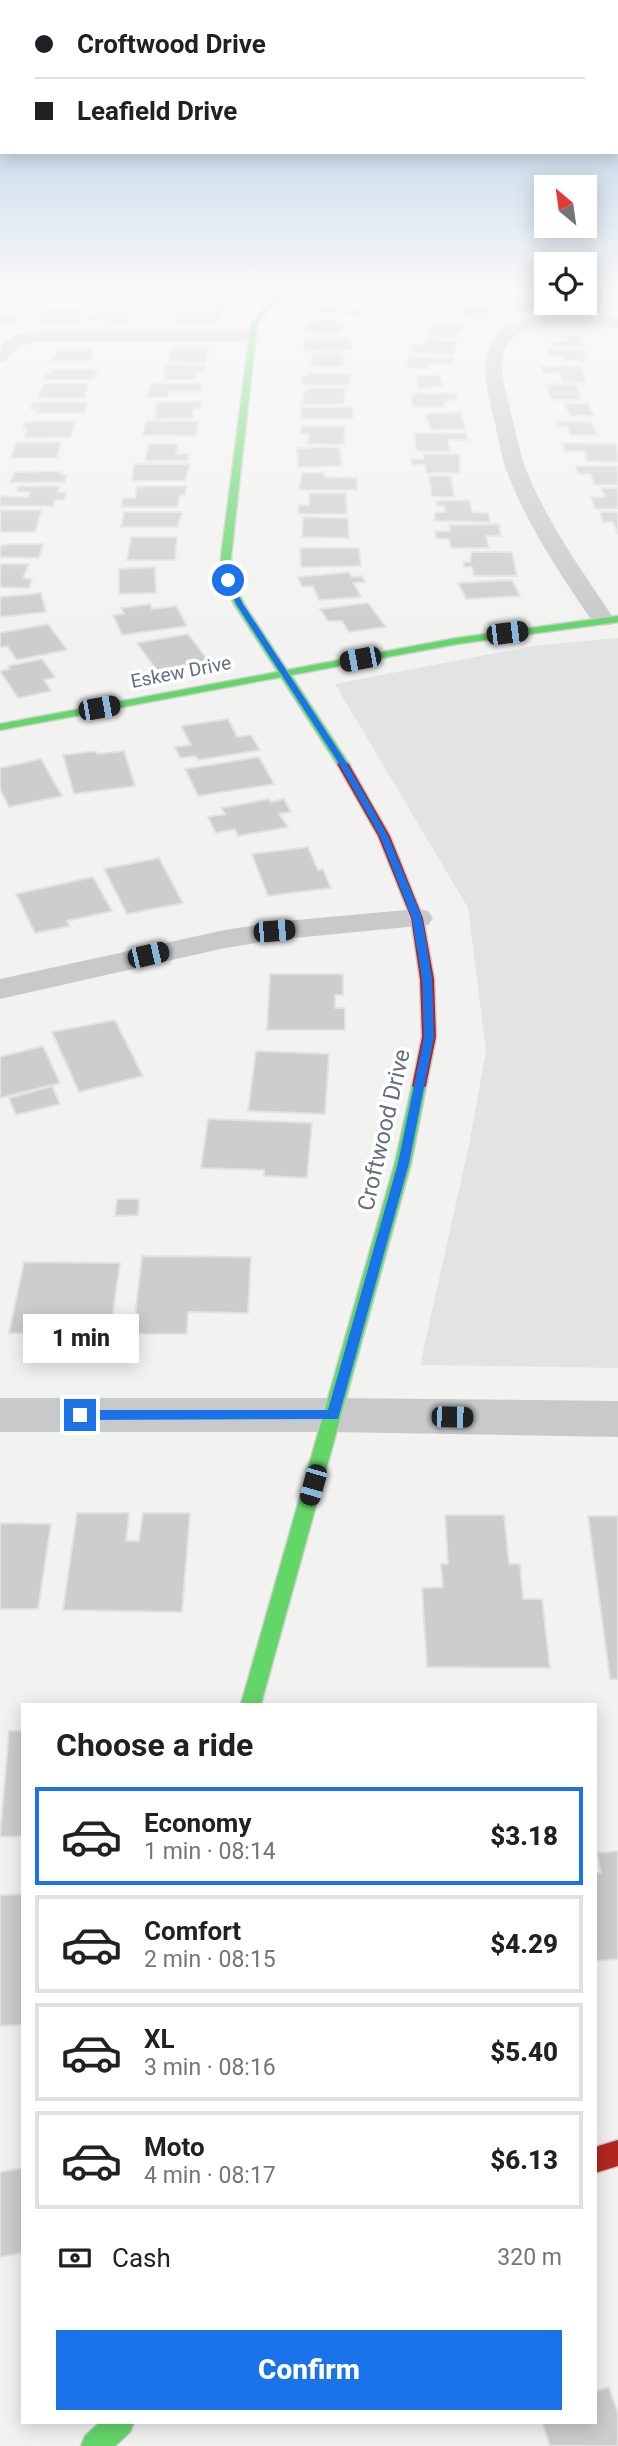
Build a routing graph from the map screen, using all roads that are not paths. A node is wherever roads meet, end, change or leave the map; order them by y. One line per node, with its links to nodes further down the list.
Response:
1 (244, 403): 4 (street, Croftwood Drive)
2 (500, 403): 3 (street)
3 (611, 620): 4 (street, Eskew Drive)
4 (285, 674): 5 (street, Eskew Drive); 6 (street, Croftwood Drive)
5 (0, 727)
6 (417, 918): 7 (street); 9 (street, Croftwood Drive)
7 (0, 989)
8 (0, 1415): 9 (street)
9 (333, 1415): 10 (street); 11 (street, Croftwood Drive)
10 (618, 1419)
11 (251, 1703)
12 (618, 2153): 13 (street)
13 (597, 2159)
14 (118, 2424): 15 (street)
15 (95, 2446)

